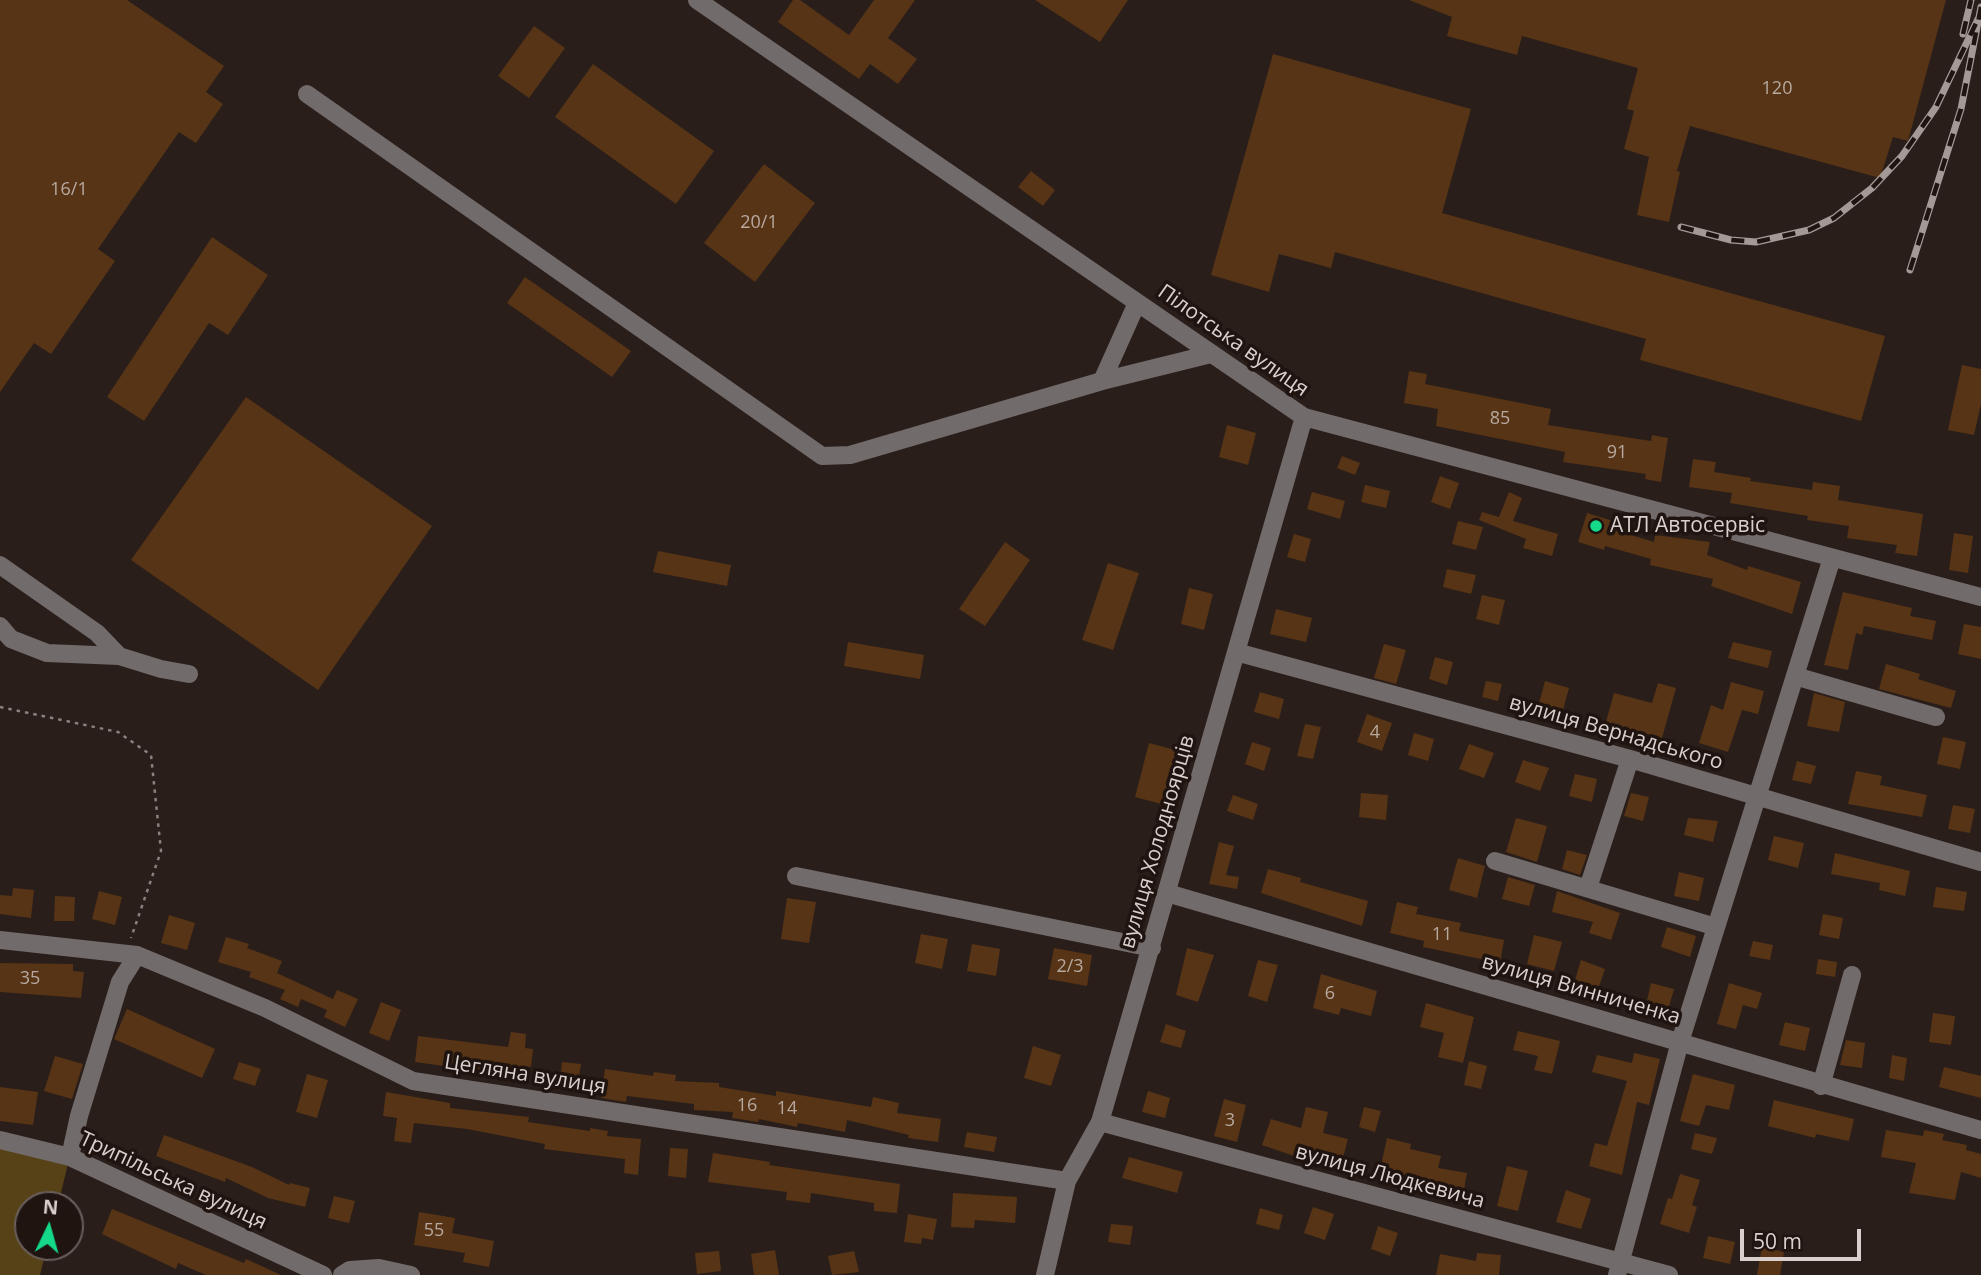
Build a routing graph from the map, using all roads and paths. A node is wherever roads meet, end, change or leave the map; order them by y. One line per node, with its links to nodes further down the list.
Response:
1 (697, 0): 3 (street, Пілотська вулиця)
2 (307, 94): 5 (street)
3 (1137, 303): 4 (street, Пілотська вулиця); 5 (street)
4 (1211, 354): 5 (street); 6 (street, Пілотська вулиця)
5 (1102, 381)
6 (1304, 417): 7 (street, Пілотська вулиця); 13 (street, вулиця Холодноярців)
7 (1832, 558): 9 (street, Пілотська вулиця); 16 (street)
8 (0, 565): 14 (street)
9 (1981, 597)
10 (0, 626): 12 (street)
11 (0, 643): 12 (street)
12 (32, 647): 14 (street)
13 (1236, 652): 19 (street, вулиця Вернадського); 25 (street, вулиця Холодноярців)
14 (118, 656): 15 (street)
15 (189, 674)
16 (1795, 676): 18 (street); 20 (street)
17 (0, 707): 29 (path)
18 (1936, 717)
19 (1630, 760): 20 (street, вулиця Вернадського); 24 (street)
20 (1758, 796): 22 (street, вулиця Вернадського); 26 (street)
21 (1495, 861): 24 (street)
22 (1981, 862)
23 (796, 876): 28 (street)
24 (1588, 888): 26 (street)
25 (1167, 893): 28 (street, вулиця Холодноярців); 31 (street, вулиця Винниченка)
26 (1716, 927): 31 (street)
27 (0, 940): 29 (street, Цегляна вулиця)
28 (1152, 948): 33 (street, вулиця Холодноярців)
29 (137, 955): 36 (street); 37 (street, Цегляна вулиця)
30 (1852, 975): 32 (street)
31 (1680, 1042): 32 (street, вулиця Винниченка); 38 (street)
32 (1821, 1086): 34 (street, вулиця Винниченка)
33 (1100, 1122): 37 (street, вулиця Холодноярців); 38 (street, вулиця Людкевича)
34 (1981, 1130)
35 (0, 1140): 36 (street, Трипільська вулиця)
36 (70, 1157): 39 (street, Трипільська вулиця)
37 (1067, 1181): 42 (street, вулиця Холодноярців)
38 (1618, 1268): 43 (street, вулиця Людкевича)
39 (323, 1275)
40 (342, 1275): 41 (street)
41 (411, 1275)
42 (1045, 1275)
43 (1669, 1275)

